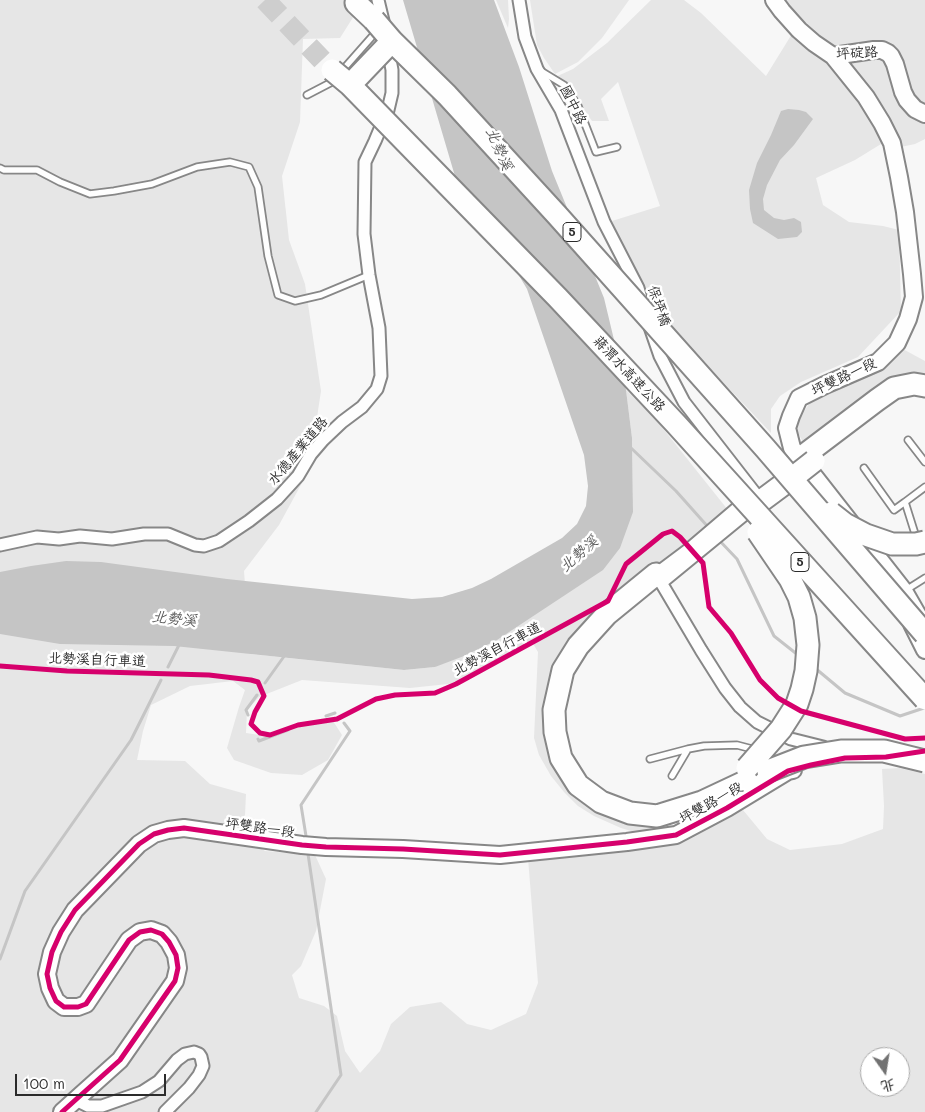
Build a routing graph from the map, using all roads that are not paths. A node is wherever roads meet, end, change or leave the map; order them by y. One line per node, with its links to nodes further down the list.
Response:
1 (519, 0): 7 (street, 國中路)
2 (774, 0): 5 (street, 坪碇路)
3 (356, 3): 4 (highway, 5)
4 (382, 21): 8 (highway, bridge); 9 (lane); 14 (street, 水德產業道路); 19 (highway, 5, bridge)
5 (833, 56): 10 (street, 坪碇路); 30 (street, 坪雙路一段)
6 (327, 65): 8 (highway, 蔣渭水高速公路 / 5, bridge)
7 (537, 69): 11 (lane); 13 (street, 國中路)
8 (350, 85): 17 (highway, 蔣渭水高速公路 / 5, bridge)
9 (307, 95)
10 (925, 114)
11 (617, 147)
12 (0, 168): 14 (lane)
13 (604, 222): 24 (street, 保坪橋, bridge)
14 (369, 275): 27 (street, 水德產業道路)
15 (925, 386): 20 (highway)
16 (925, 398): 20 (highway)
17 (676, 424): 34 (highway, 蔣渭水高速公路 / 5, bridge); 42 (highway, bridge)
18 (908, 440): 21 (lane)
19 (765, 448): 26 (highway, bridge); 32 (highway, 5, bridge)
20 (803, 462): 24 (highway)
21 (925, 462)
22 (864, 468): 25 (lane)
23 (925, 487): 25 (lane)
24 (758, 497): 28 (street)
25 (905, 502): 26 (lane)
26 (920, 539)
27 (0, 545)
28 (659, 578): 39 (street); 42 (highway)
29 (925, 578): 30 (lane)
30 (904, 591): 31 (street, 坪雙路一段); 33 (street, 坪雙路一段)
31 (925, 628)
32 (925, 634)
33 (925, 650)
34 (925, 698)
35 (688, 750): 40 (lane); 42 (lane); 43 (lane)
36 (925, 751): 38 (street, 坪雙路一段)
37 (796, 755): 42 (lane)
38 (901, 755): 39 (street, 坪雙路一段); 41 (highway, bridge); 42 (highway, bridge)
39 (846, 758): 42 (street, 坪雙路一段)
40 (650, 759)
41 (925, 761)
42 (770, 766): 44 (street, 坪雙路一段)
43 (672, 776)
44 (76, 1100): 45 (street, 坪雙路一段); 46 (street)
45 (62, 1112)
46 (165, 1112)

